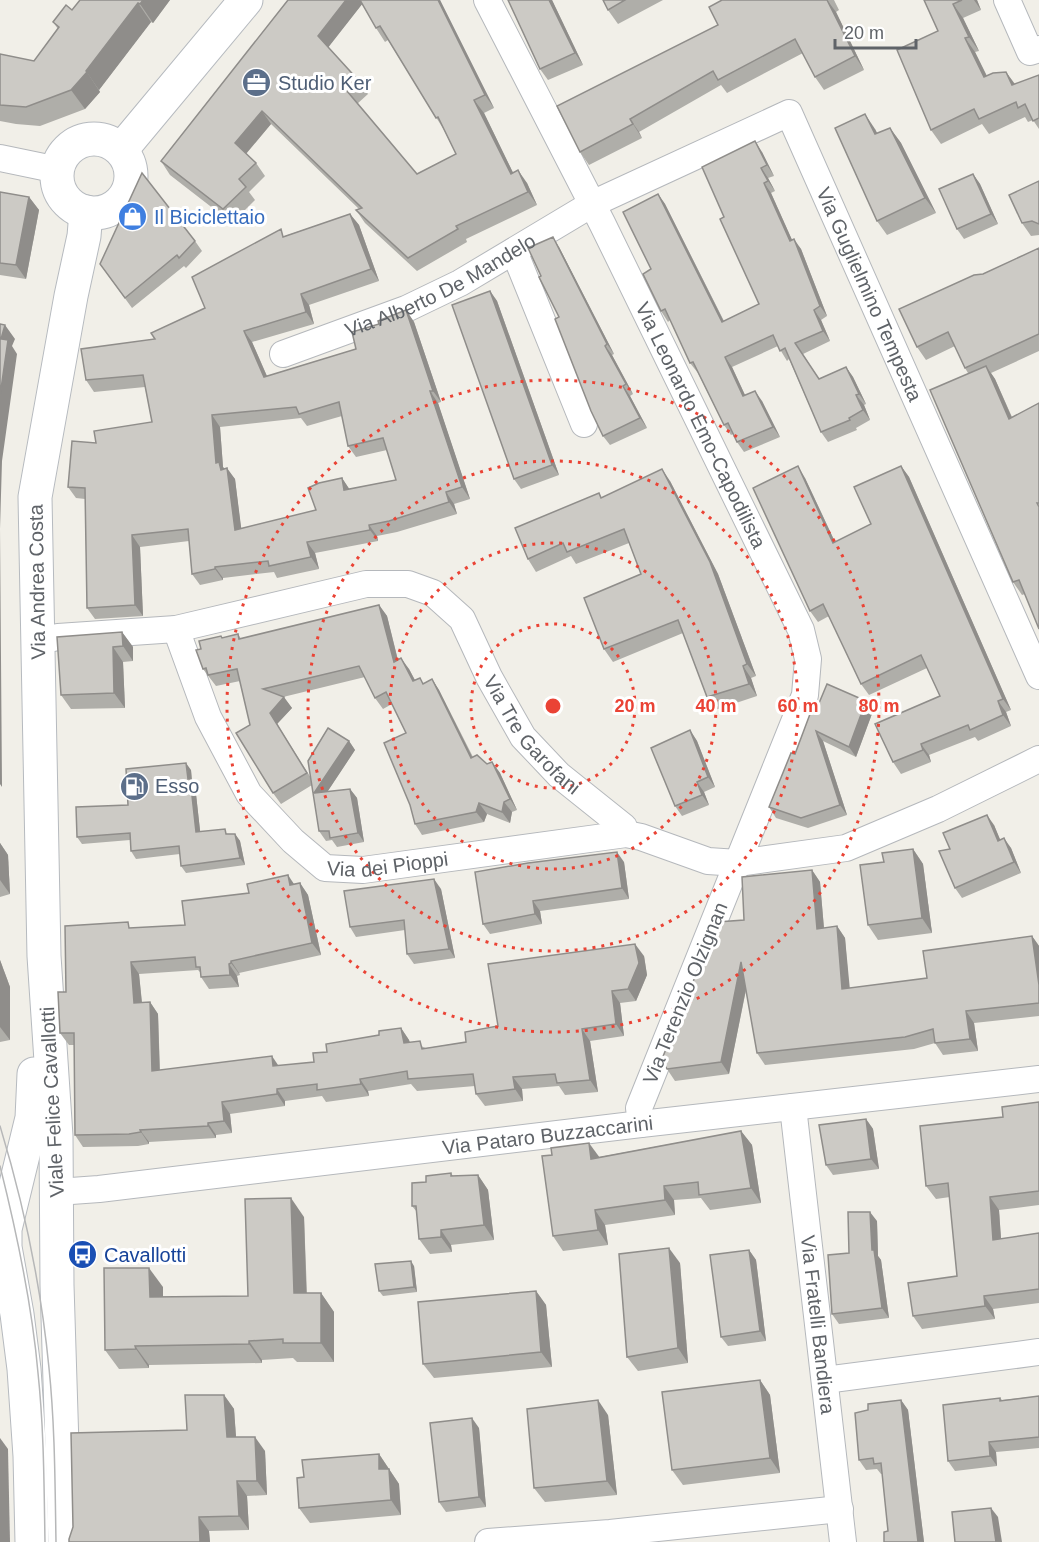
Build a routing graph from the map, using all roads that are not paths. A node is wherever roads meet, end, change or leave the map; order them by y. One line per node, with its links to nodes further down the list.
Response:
1 (246, 0): 5 (main road)
2 (487, 0): 8 (street, Via Leonardo Emo-Capodilista)
3 (1007, 0): 4 (street)
4 (1039, 49)
5 (121, 150): 7 (main road); 9 (main road)
6 (0, 158): 7 (street)
7 (58, 170): 9 (main road)
8 (592, 204): 10 (street, Via Alberto De Mandelo); 15 (street, Via Guglielmino Tempesta); 18 (street, Via Leonardo Emo-Capodilista)
9 (86, 212): 14 (main road, Via Andrea Costa)
10 (514, 251): 11 (street, Via Alberto De Mandelo); 12 (street)
11 (283, 354)
12 (584, 424)
13 (176, 629): 14 (street, Via Tre Garofani); 17 (street, Via Tre Garofani); 17 (street, Via dei Pioppi)
14 (38, 641): 19 (main road, Via Andrea Costa)
15 (1039, 676)
16 (1039, 759): 18 (street)
17 (626, 834): 18 (street)
18 (738, 863): 22 (street, Via Terenzio Olzignan)
19 (44, 956): 23 (main road, Viale Felice Cavallotti); 24 (main road, Viale Felice Cavallotti)
20 (1039, 1079): 21 (street, Via Pataro Buzzaccarini)
21 (793, 1107): 22 (street, Via Pataro Buzzaccarini); 26 (street, Via Fratelli Bandiera)
22 (641, 1124): 23 (street, Via Pataro Buzzaccarini)
23 (57, 1192): 30 (main road, Viale Felice Cavallotti)
24 (2, 1238): 29 (main road, Viale Felice Cavallotti)
25 (1039, 1352): 26 (street)
26 (825, 1380): 27 (street, Via Fratelli Bandiera)
27 (840, 1509): 28 (street); 32 (street, Via Fratelli Bandiera)
28 (611, 1538): 31 (street)
29 (32, 1542)
30 (64, 1542)
31 (488, 1542)
32 (843, 1542)

